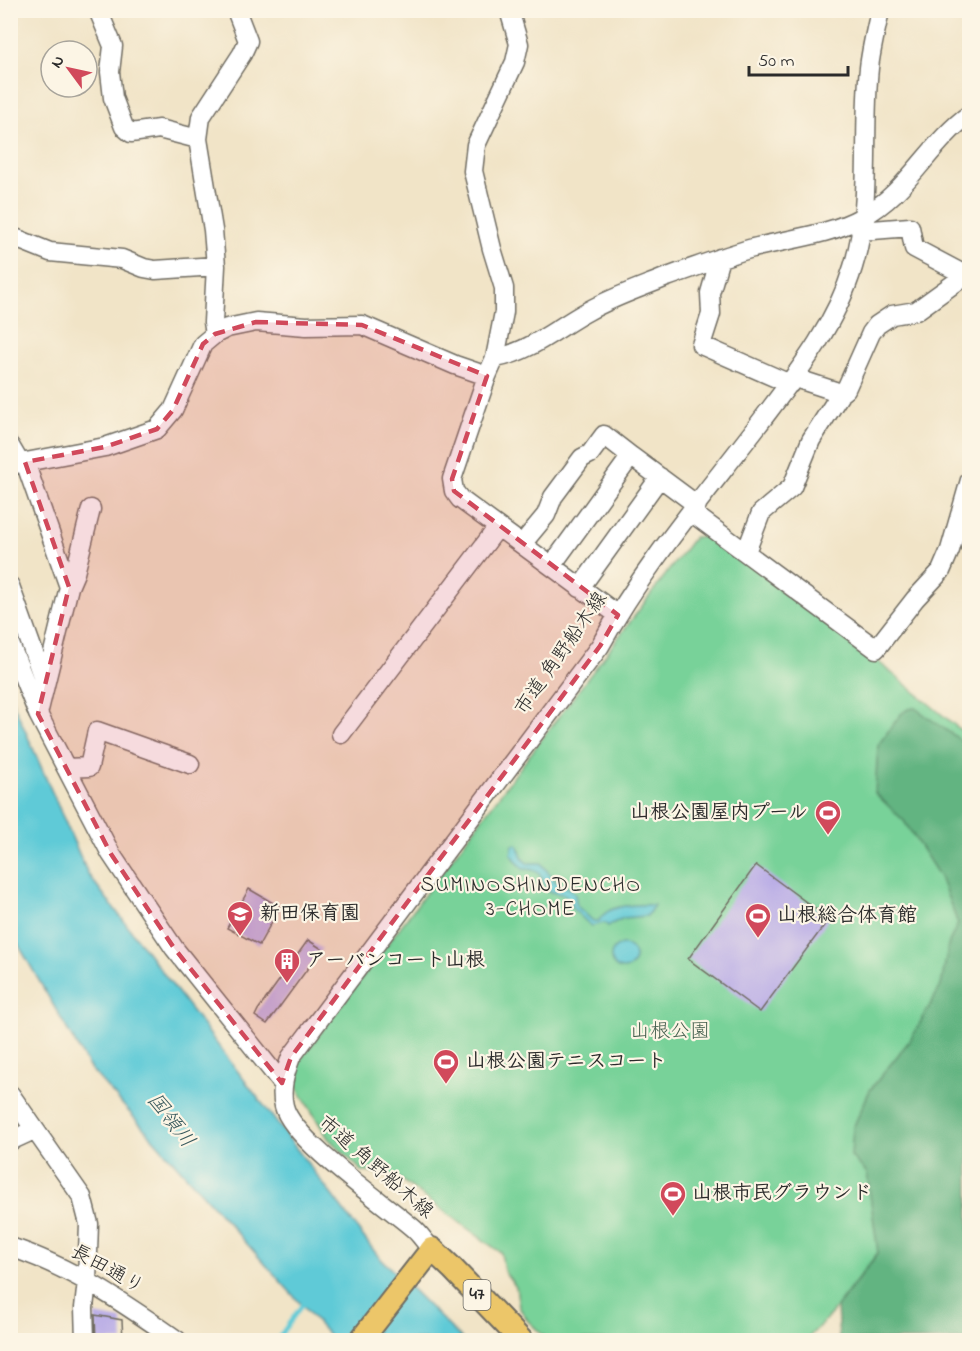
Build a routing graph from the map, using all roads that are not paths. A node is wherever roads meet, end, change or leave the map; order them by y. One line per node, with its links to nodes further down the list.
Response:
1 (98, 10): 6 (street)
2 (236, 10): 6 (street)
3 (509, 10): 13 (street)
4 (880, 10): 7 (street, 市道 角野船木線)
5 (969, 114): 7 (street)
6 (198, 139): 10 (street)
7 (861, 224): 9 (street); 11 (street); 15 (street, 市道 角野船木線)
8 (10, 236): 10 (street)
9 (720, 258): 13 (street); 15 (street)
10 (216, 266): 12 (street)
11 (967, 273): 16 (street)
12 (215, 334): 14 (street); 19 (street)
13 (495, 358): 14 (street)
14 (487, 376): 24 (street)
15 (792, 381): 16 (street); 23 (street, 市道 角野船木線)
16 (841, 393): 26 (street)
17 (10, 446): 19 (street)
18 (631, 456): 20 (street); 25 (street); 27 (street)
19 (19, 467): 29 (street)
20 (660, 477): 23 (street); 30 (street)
21 (969, 480): 26 (street)
22 (91, 509): 29 (street)
23 (694, 509): 26 (street); 31 (street, 市道 角野船木線)
24 (498, 527): 25 (street); 35 (street)
25 (522, 544): 27 (street)
26 (746, 552)
27 (552, 566): 30 (street)
28 (10, 586): 33 (street)
29 (69, 587): 33 (street)
30 (580, 588): 31 (street)
31 (618, 615): 38 (street, 市道 角野船木線)
32 (10, 644): 34 (street)
33 (45, 684): 34 (street)
34 (38, 714): 37 (street)
35 (341, 734)
36 (190, 764): 37 (street)
37 (66, 768): 38 (street)
38 (282, 1083): 43 (street, 市道 角野船木線)
39 (10, 1094): 40 (street)
40 (34, 1130): 41 (street); 44 (street)
41 (10, 1141)
42 (10, 1247): 44 (street, 長田通り)
43 (432, 1250): 47 (main road); 48 (main road, 47)
44 (87, 1281): 45 (street); 46 (street, 長田通り)
45 (85, 1341)
46 (177, 1341)
47 (361, 1341)
48 (521, 1341)

